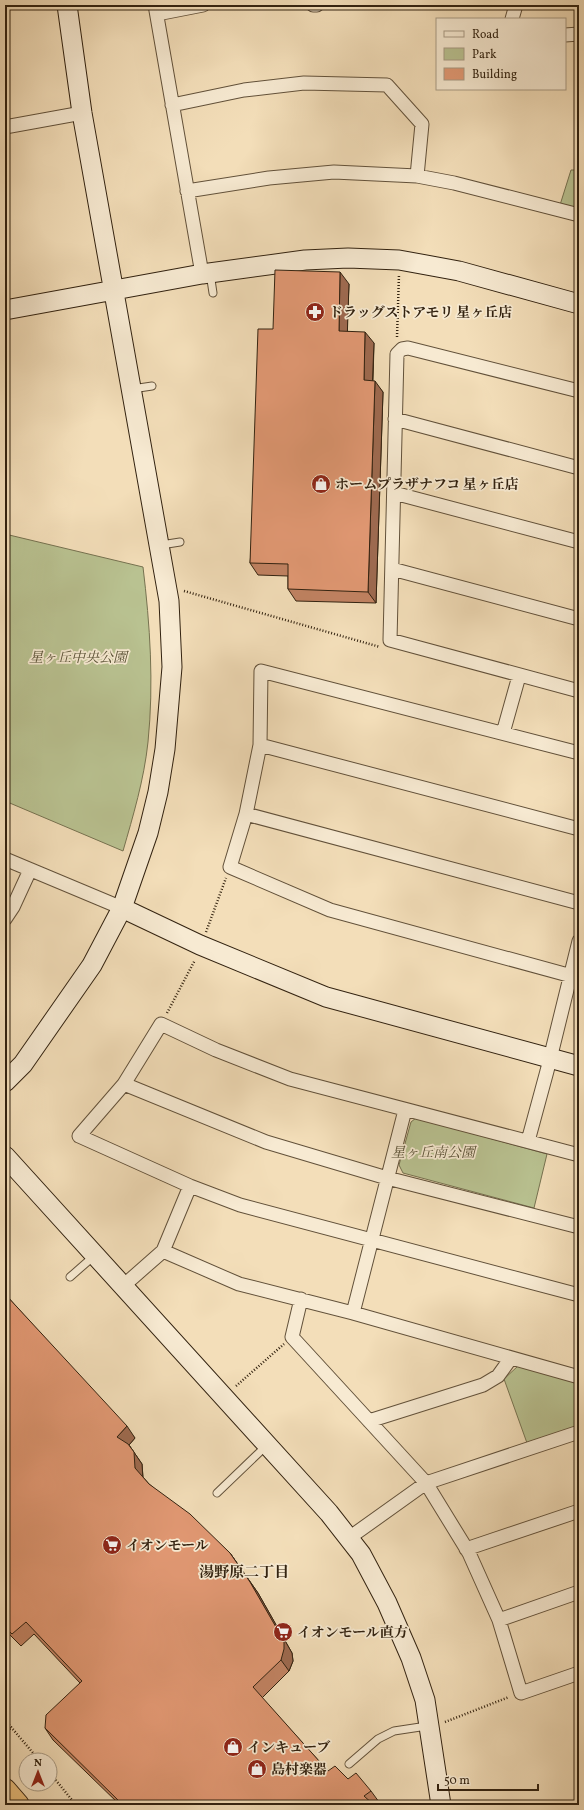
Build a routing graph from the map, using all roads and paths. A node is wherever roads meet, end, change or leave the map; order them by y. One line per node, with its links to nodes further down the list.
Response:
1 (67, 5): 11 (street)
2 (203, 5): 6 (street)
3 (313, 5): 4 (street)
4 (317, 5)
5 (516, 5): 7 (street)
6 (156, 9): 10 (street)
7 (512, 18)
8 (579, 34): 9 (street)
9 (566, 36)
10 (172, 105): 13 (street); 14 (street)
11 (82, 113): 12 (street); 18 (street)
12 (5, 128)
13 (417, 176): 14 (street); 15 (street)
14 (187, 191): 17 (street)
15 (579, 215)
16 (398, 273): 22 (path)
17 (206, 274): 18 (street); 19 (lane); 20 (street)
18 (114, 290): 21 (street); 24 (street)
19 (213, 293)
20 (579, 304)
21 (5, 310)
22 (397, 354): 25 (street); 26 (street)
23 (152, 386): 24 (lane)
24 (132, 389): 31 (street)
25 (579, 391)
26 (395, 419): 27 (street); 28 (street)
27 (579, 468)
28 (394, 493): 30 (street); 32 (street)
29 (180, 542): 31 (lane)
30 (579, 542)
31 (159, 546): 45 (street)
32 (392, 569): 33 (street); 34 (street)
33 (579, 619)
34 (519, 676): 35 (street); 36 (street)
35 (579, 691)
36 (503, 733): 37 (street); 38 (street)
37 (260, 745): 39 (street); 40 (street)
38 (579, 753)
39 (246, 814): 42 (street); 44 (street)
40 (579, 829)
41 (5, 859): 43 (street)
42 (230, 868): 47 (path); 50 (street)
43 (30, 870): 45 (street); 46 (street)
44 (579, 903)
45 (122, 908): 52 (street); 54 (street)
46 (5, 920)
47 (205, 934)
48 (579, 941): 50 (street)
49 (194, 960): 51 (path)
50 (575, 977): 52 (street)
51 (161, 1024): 55 (street); 56 (street)
52 (550, 1058): 53 (street); 57 (street)
53 (579, 1066)
54 (5, 1082)
55 (124, 1084): 60 (street); 61 (street)
56 (405, 1110): 57 (street); 60 (street)
57 (528, 1141): 58 (street)
58 (579, 1155)
59 (5, 1156): 65 (street)
60 (387, 1178): 62 (street); 63 (street)
61 (190, 1186): 63 (street); 64 (street)
62 (579, 1227)
63 (370, 1241): 68 (street); 70 (street)
64 (163, 1251): 67 (street); 69 (street)
65 (94, 1256): 66 (lane); 67 (street)
66 (70, 1277)
67 (122, 1287): 77 (street)
68 (579, 1295)
69 (301, 1299): 70 (street); 71 (street)
70 (353, 1313): 72 (street)
71 (292, 1337): 74 (path); 75 (street)
72 (511, 1358): 73 (street); 75 (street)
73 (579, 1377)
74 (236, 1386)
75 (369, 1422): 78 (street)
76 (579, 1432): 78 (street)
77 (267, 1445): 79 (lane); 81 (street)
78 (426, 1483): 81 (street); 82 (street)
79 (217, 1493)
80 (579, 1511): 82 (street)
81 (349, 1538): 88 (street)
82 (466, 1549): 84 (street)
83 (579, 1592): 84 (street)
84 (499, 1620): 86 (street)
85 (579, 1673): 86 (street)
86 (521, 1693): 88 (path)
87 (5, 1720): 89 (path)
88 (437, 1724): 92 (lane); 97 (street)
89 (12, 1727): 90 (path); 91 (path)
90 (6, 1732)
91 (32, 1752)
92 (349, 1764)
93 (58, 1783): 96 (path)
94 (5, 1790): 95 (highway)
95 (18, 1805)
96 (76, 1805)
97 (441, 1805)

